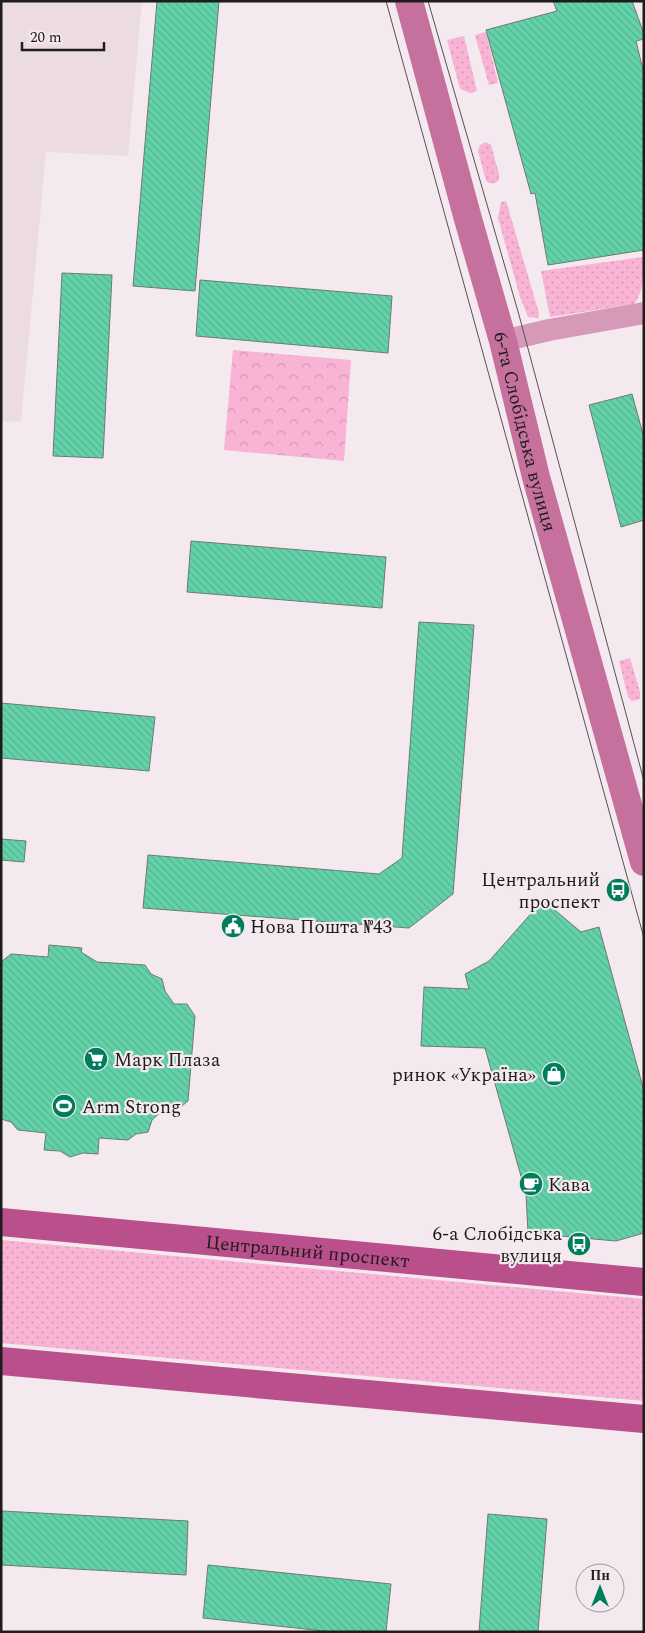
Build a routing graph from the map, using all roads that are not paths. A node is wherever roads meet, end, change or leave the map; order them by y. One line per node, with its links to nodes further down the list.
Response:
1 (409, 1): 3 (street, 6-та Слобідська вулиця)
2 (644, 313): 3 (street)
3 (503, 341): 4 (street, 6-та Слобідська вулиця)
4 (644, 862)
5 (1, 1222): 6 (main road, Центральний проспект)
6 (644, 1282)
7 (1, 1361): 8 (main road)
8 (644, 1419)

